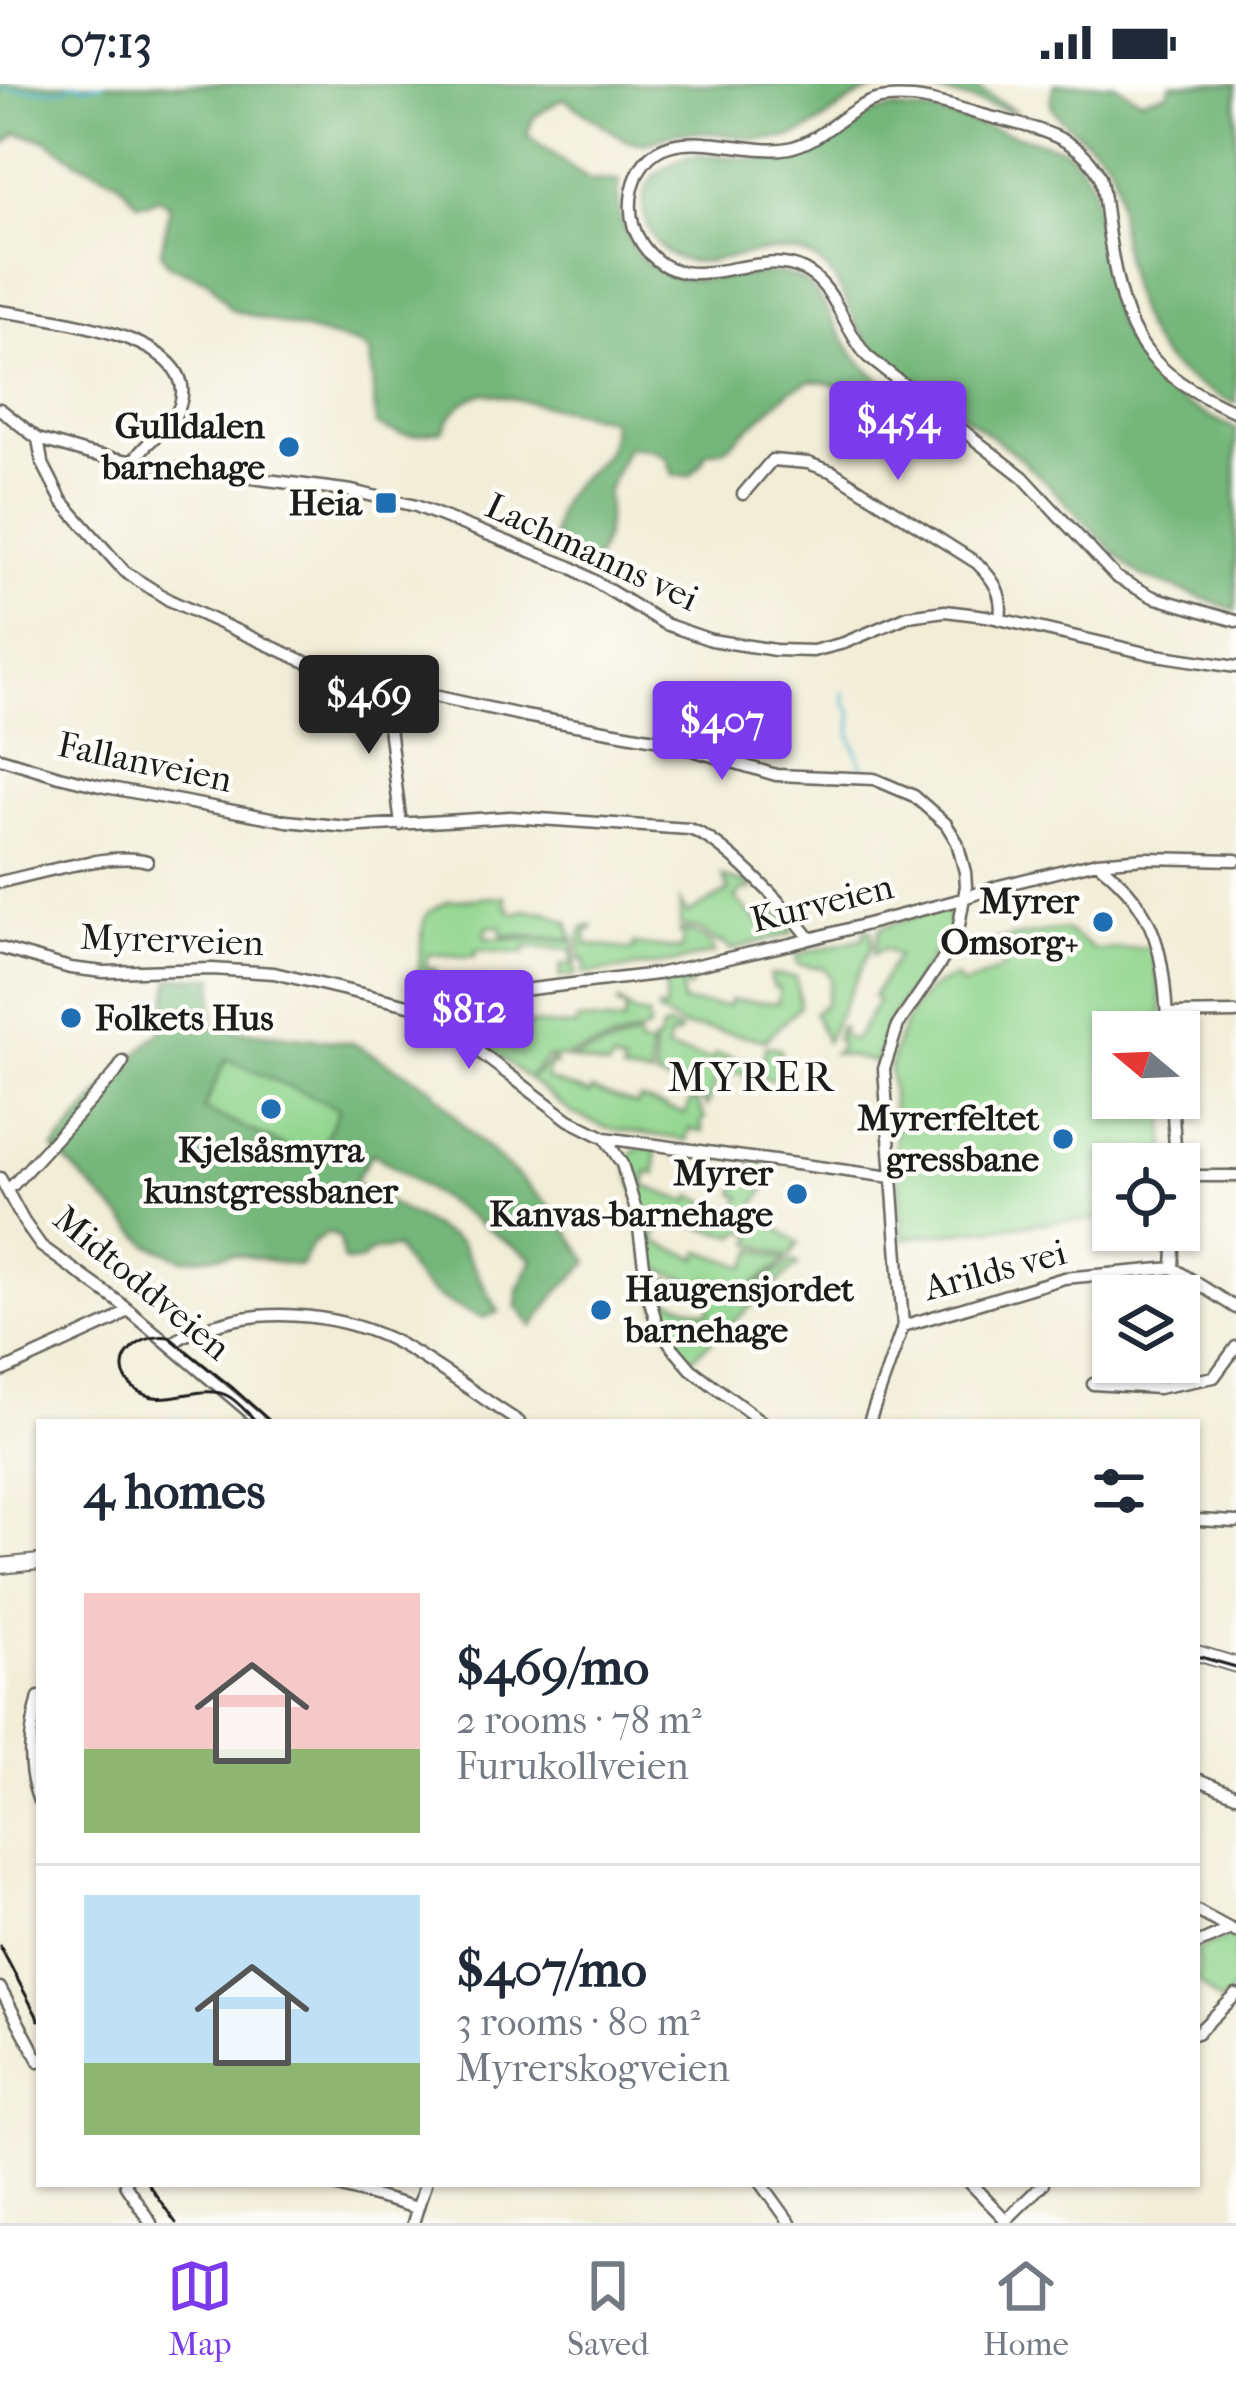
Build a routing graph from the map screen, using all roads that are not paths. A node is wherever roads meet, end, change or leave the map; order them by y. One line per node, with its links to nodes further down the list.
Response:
1 (0, 311): 5 (street)
2 (0, 409): 4 (street, Lachmanns vei)
3 (1236, 412): 8 (street)
4 (38, 439): 5 (street, Lachmanns vei); 10 (street)
5 (133, 462): 7 (street, Lachmanns vei)
6 (743, 494): 7 (street)
7 (1000, 620): 9 (street, Lachmanns vei)
8 (1236, 620)
9 (1236, 667)
10 (389, 686): 12 (street); 17 (street)
11 (0, 758): 12 (street, Fallanveien)
12 (401, 824): 18 (street, Fallanveien)
13 (1236, 860): 15 (street, Kurveien)
14 (146, 861): 16 (street)
15 (1097, 862): 17 (street, Kurveien); 21 (street)
16 (0, 882)
17 (964, 896): 18 (street, Kurveien); 28 (street)
18 (810, 938): 20 (street, Kurveien)
19 (0, 948): 20 (street, Myrerveien)
20 (421, 1008): 25 (street, Myrerveien)
21 (1167, 1011)
22 (1236, 1013): 23 (street)
23 (1200, 1014)
24 (123, 1062): 29 (street)
25 (605, 1138): 28 (street); 41 (street)
26 (1200, 1176): 27 (street)
27 (1236, 1176)
28 (891, 1177): 34 (street)
29 (3, 1184): 33 (street, Midtoddveien)
30 (1174, 1251): 31 (street)
31 (1173, 1268): 32 (street); 34 (street, Arilds vei)
32 (1236, 1308)
33 (127, 1310): 35 (street, Midtoddveien); 37 (street)
34 (903, 1326): 42 (street)
35 (171, 1345): 39 (street, Midtoddveien); 40 (street)
36 (1236, 1347): 38 (street)
37 (0, 1372)
38 (1094, 1384)
39 (257, 1419)
40 (514, 1419)
41 (757, 1419)
42 (870, 1419)
43 (1200, 1520): 44 (street)
44 (1236, 1522)
45 (36, 1562): 46 (main road)
46 (0, 1566)
47 (1200, 1655): 48 (main road)
48 (1236, 1664)
49 (36, 1709): 51 (street)
50 (1200, 1780): 52 (street)
51 (36, 1789)
52 (1236, 1795)
53 (1200, 1913): 54 (street)
54 (1233, 1931): 55 (street)
55 (1200, 1943)
56 (0, 1988): 59 (street)
57 (1236, 1996): 58 (street)
58 (1200, 2030)
59 (36, 2055)
60 (127, 2187): 68 (street)
61 (342, 2187): 66 (street)
62 (424, 2187): 66 (street)
63 (764, 2187): 70 (street)
64 (974, 2187): 67 (street)
65 (1040, 2187): 67 (street)
66 (417, 2208): 69 (street)
67 (1005, 2222)
68 (151, 2223)
69 (413, 2223)
70 (790, 2223)

